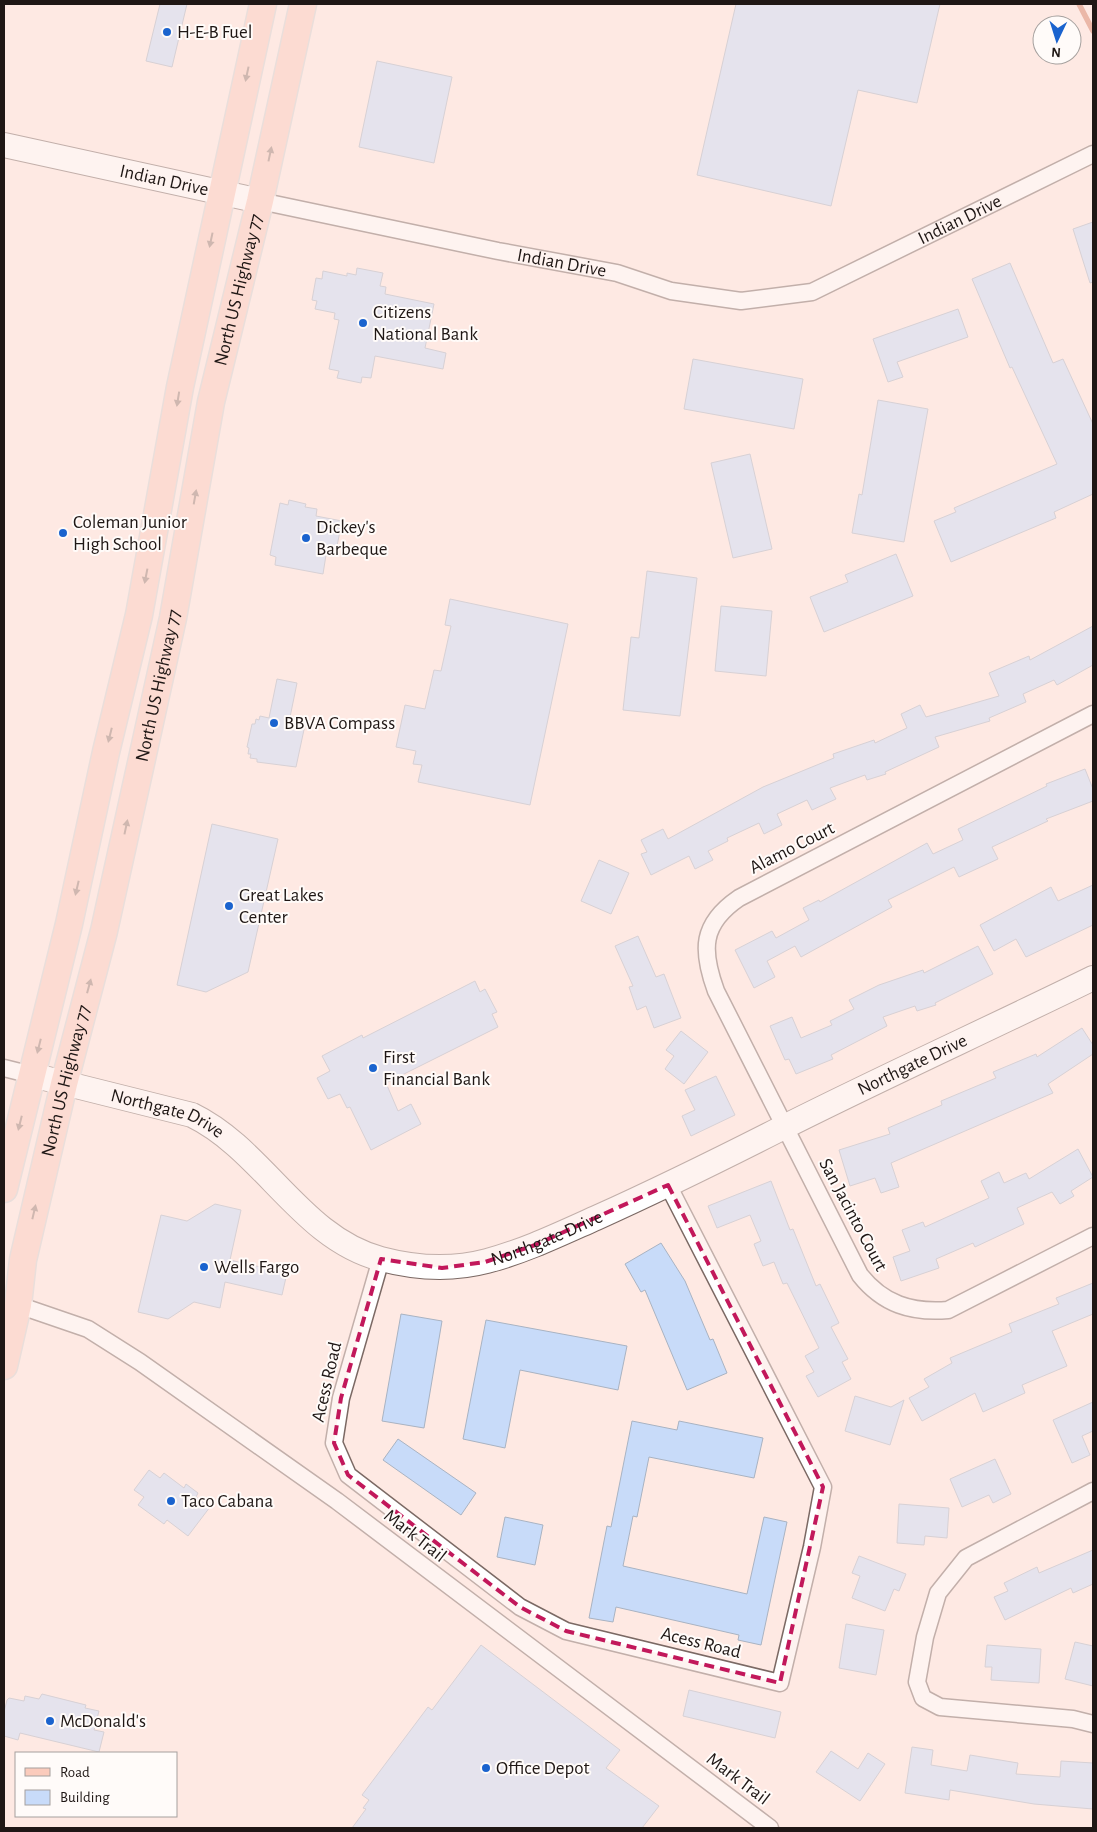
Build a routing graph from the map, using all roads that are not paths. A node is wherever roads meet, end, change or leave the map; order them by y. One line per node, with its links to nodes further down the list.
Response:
1 (263, 4): 5 (main road, North US Highway 77, one-way to 5)
2 (303, 4): 6 (main road, North US Highway 77, one-way to 2)
3 (4, 145): 5 (street, Indian Drive)
4 (1093, 154): 6 (street, Indian Drive)
5 (221, 192): 6 (street, Indian Drive); 10 (main road, North US Highway 77, one-way to 10)
6 (260, 202): 11 (main road, North US Highway 77, one-way to 6)
7 (1093, 714): 12 (street, Alamo Court)
8 (1093, 978): 12 (street, Northgate Drive)
9 (4, 1068): 10 (street, Northgate Drive)
10 (32, 1075): 11 (street, Northgate Drive); 14 (main road, North US Highway 77, one-way to 14)
11 (64, 1084): 16 (street, Northgate Drive); 17 (main road, North US Highway 77, one-way to 11)
12 (785, 1126): 13 (street, Northgate Drive); 15 (street, San Jacinto Court)
13 (668, 1185): 16 (street, Northgate Drive); 16 (street, Acess Road)
14 (4, 1189)
15 (1093, 1236)
16 (381, 1259)
17 (18, 1305): 18 (main road, North US Highway 77); 21 (street, Mark Trail)
18 (4, 1366)
19 (1093, 1491): 20 (street)
20 (1093, 1724)
21 (770, 1828)

